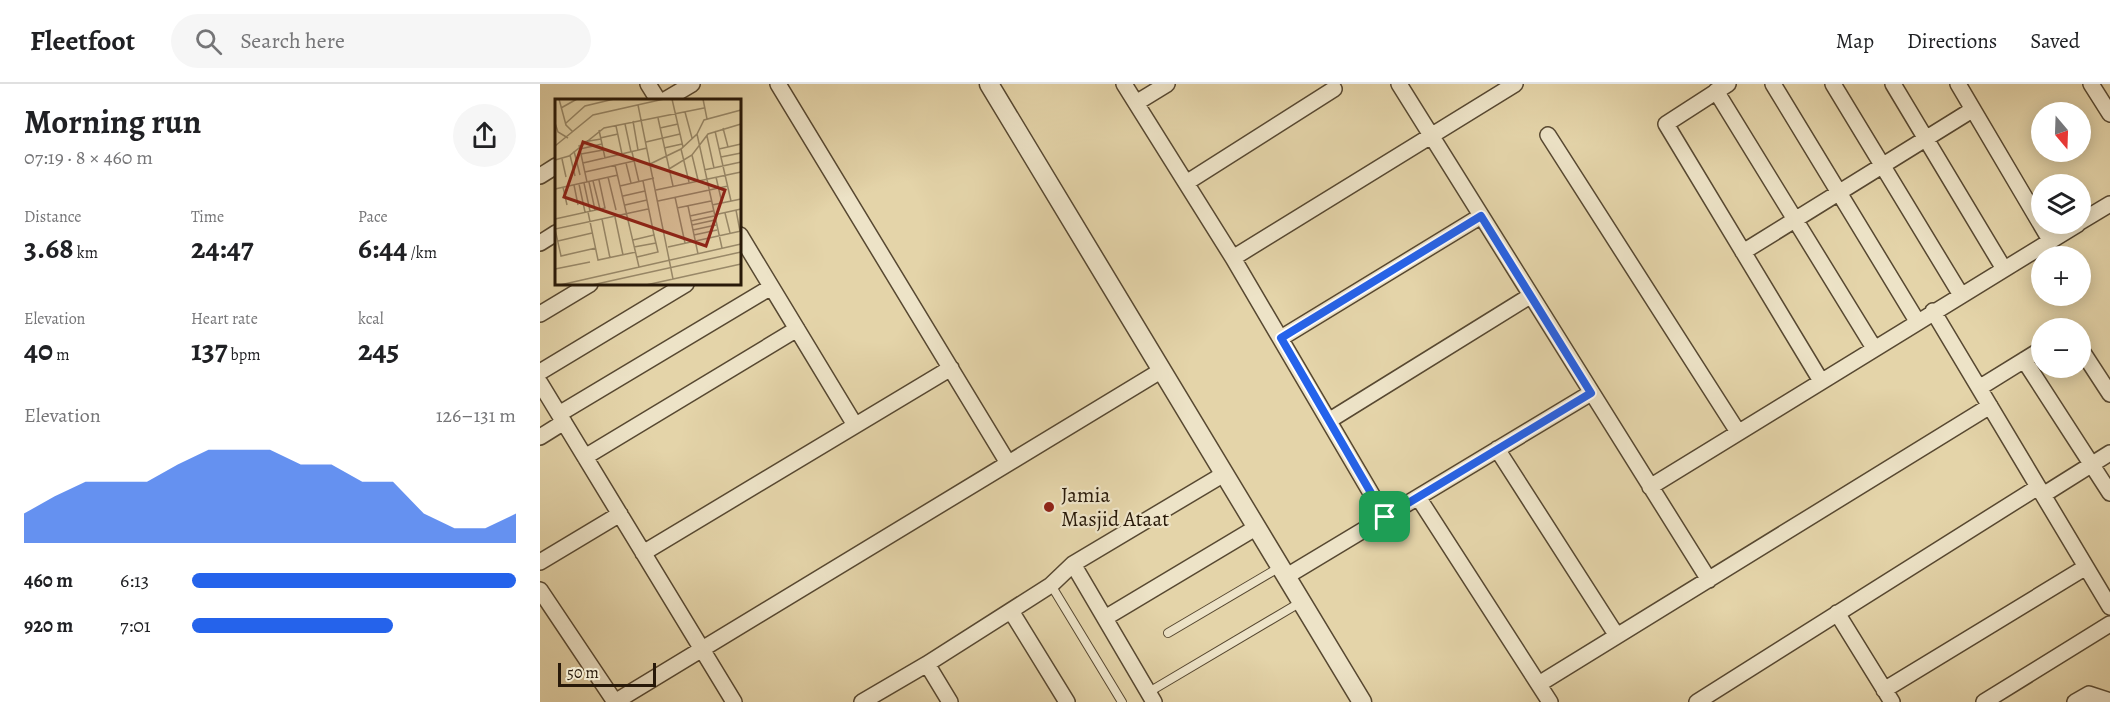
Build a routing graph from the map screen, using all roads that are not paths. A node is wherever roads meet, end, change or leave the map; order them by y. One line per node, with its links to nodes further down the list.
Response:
1 (648, 84): 16 (street)
2 (692, 84): 17 (street)
3 (778, 84): 55 (street)
4 (989, 84): 56 (street)
5 (1124, 84): 18 (street)
6 (1167, 84): 18 (street)
7 (1399, 84): 21 (street)
8 (1515, 84): 21 (street)
9 (1773, 84): 28 (street)
10 (1833, 84): 24 (street)
11 (1893, 84): 23 (street)
12 (1958, 84): 19 (street)
13 (2091, 84): 20 (street)
14 (1722, 88): 32 (street); 38 (street)
15 (1334, 89): 27 (street)
16 (657, 99)
17 (667, 99)
18 (1136, 103): 27 (street)
19 (1972, 110): 23 (street); 35 (street)
20 (2110, 114)
21 (1430, 134): 30 (street); 39 (street)
22 (1548, 135): 67 (street)
23 (1926, 139): 24 (street); 40 (street)
24 (1882, 165): 28 (street); 44 (street)
25 (555, 167): 26 (street)
26 (540, 176)
27 (1186, 183): 39 (street)
28 (1839, 192): 32 (street); 48 (street)
29 (2110, 204): 31 (street)
30 (1481, 216): 45 (street); 50 (street)
31 (2091, 216)
32 (1795, 219): 38 (street); 51 (street)
33 (555, 234): 36 (street)
34 (2060, 234): 35 (street)
35 (2050, 240): 40 (street)
36 (540, 243)
37 (742, 245): 43 (street)
38 (1743, 252): 58 (street)
39 (1233, 258): 50 (street)
40 (2004, 269): 44 (street)
41 (588, 285): 47 (street)
42 (685, 285): 57 (street)
43 (771, 286): 49 (street); 64 (street)
44 (1961, 294): 46 (street)
45 (1530, 296): 61 (street); 65 (street)
46 (1933, 311): 48 (street); 60 (street)
47 (540, 314)
48 (1917, 321): 51 (street)
49 (796, 329): 66 (street); 71 (street)
50 (1281, 338): 65 (street)
51 (1874, 348): 58 (street)
52 (2031, 356): 53 (street)
53 (2024, 360): 60 (street); 73 (street)
54 (2091, 365): 62 (street)
55 (951, 368): 66 (street); 72 (street)
56 (1162, 370): 72 (street); 74 (street)
57 (540, 372)
58 (1821, 381): 67 (street)
59 (540, 383): 64 (street)
60 (1979, 388): 63 (street)
61 (1591, 393): 69 (street); 75 (street)
62 (2110, 394)
63 (1990, 406): 76 (street); 87 (street)
64 (561, 418): 68 (street); 71 (street)
65 (1330, 420): 80 (street)
66 (855, 426): 82 (street)
67 (1738, 432): 75 (street)
68 (540, 437)
69 (1497, 449): 78 (street); 97 (street)
70 (2110, 453): 73 (street)
71 (585, 457): 79 (street)
72 (1008, 464): 98 (street)
73 (2091, 464): 76 (street); 77 (street)
74 (1224, 474): 81 (street); 84 (street)
75 (1650, 487): 87 (street)
76 (2040, 491): 85 (street); 93 (street)
77 (2110, 492)
78 (1418, 497): 80 (street); 100 (street)
79 (620, 514): 82 (street); 83 (street)
80 (1385, 517): 86 (street)
81 (1257, 527): 86 (street); 94 (street)
82 (643, 553): 98 (street)
83 (540, 562)
84 (1072, 564): 88 (street); 94 (street)
85 (2086, 567): 91 (street); 101 (street)
86 (1284, 571): 90 (street); 96 (lane)
87 (1709, 580): 97 (street)
88 (1051, 585): 92 (street); 109 (lane)
89 (540, 590): 104 (street)
90 (1302, 601): 102 (lane); 110 (street)
91 (2110, 607)
92 (1011, 611): 99 (street); 108 (street)
93 (1837, 613): 101 (street); 112 (street)
94 (1105, 618): 102 (street)
95 (2110, 624): 113 (street)
96 (1168, 633)
97 (1617, 636): 100 (street)
98 (702, 650): 104 (street); 105 (street)
99 (927, 664): 106 (street); 107 (street)
100 (1539, 684): 111 (street)
101 (1888, 696)
102 (1152, 697)
103 (2110, 701): 114 (street)
104 (615, 702)
105 (734, 702)
106 (862, 702)
107 (950, 702)
108 (1067, 702)
109 (1122, 702)
110 (1362, 702)
111 (1550, 702)
112 (1697, 702)
113 (1984, 702)
114 (2075, 702)

